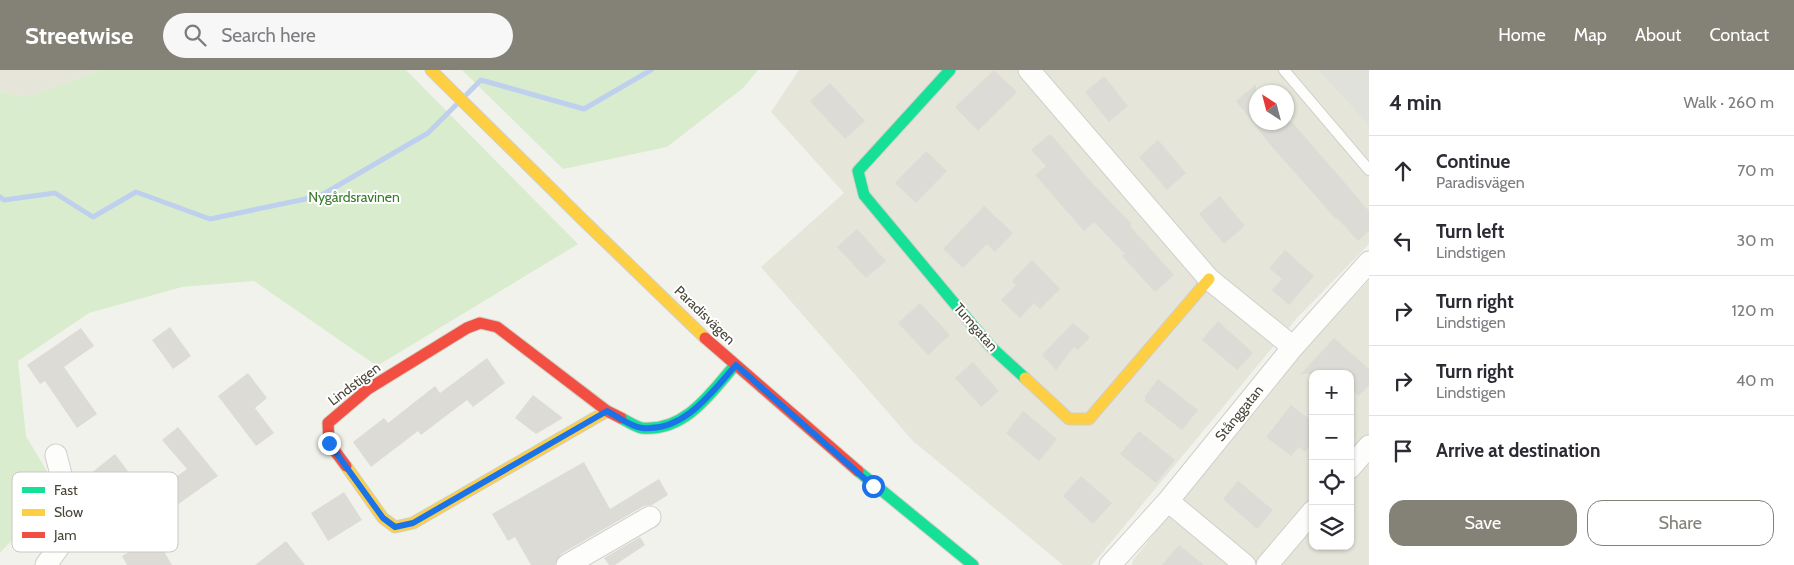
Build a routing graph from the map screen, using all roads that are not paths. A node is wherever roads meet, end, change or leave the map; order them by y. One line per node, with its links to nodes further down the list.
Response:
1 (431, 70): 9 (street, Paradisvägen)
2 (950, 70): 7 (street, Tumgatan)
3 (1029, 70): 7 (street)
4 (1284, 70): 5 (lane)
5 (1369, 170)
6 (1369, 262): 8 (street, Stånggatan)
7 (1209, 279): 8 (street)
8 (1293, 347): 15 (street, Stånggatan)
9 (736, 365): 10 (street, Lindstigen); 21 (street, Paradisvägen)
10 (607, 411): 10 (street, Lindstigen)
11 (1369, 446): 13 (street)
12 (56, 455): 14 (street)
13 (1354, 463)
14 (60, 472)
15 (1168, 501): 22 (street, Stånggatan); 23 (street)
16 (1309, 516): 24 (street)
17 (650, 517): 20 (street)
18 (55, 552): 19 (street)
19 (46, 565)
20 (567, 565)
21 (973, 565)
22 (1110, 565)
23 (1245, 565)
24 (1267, 565)

